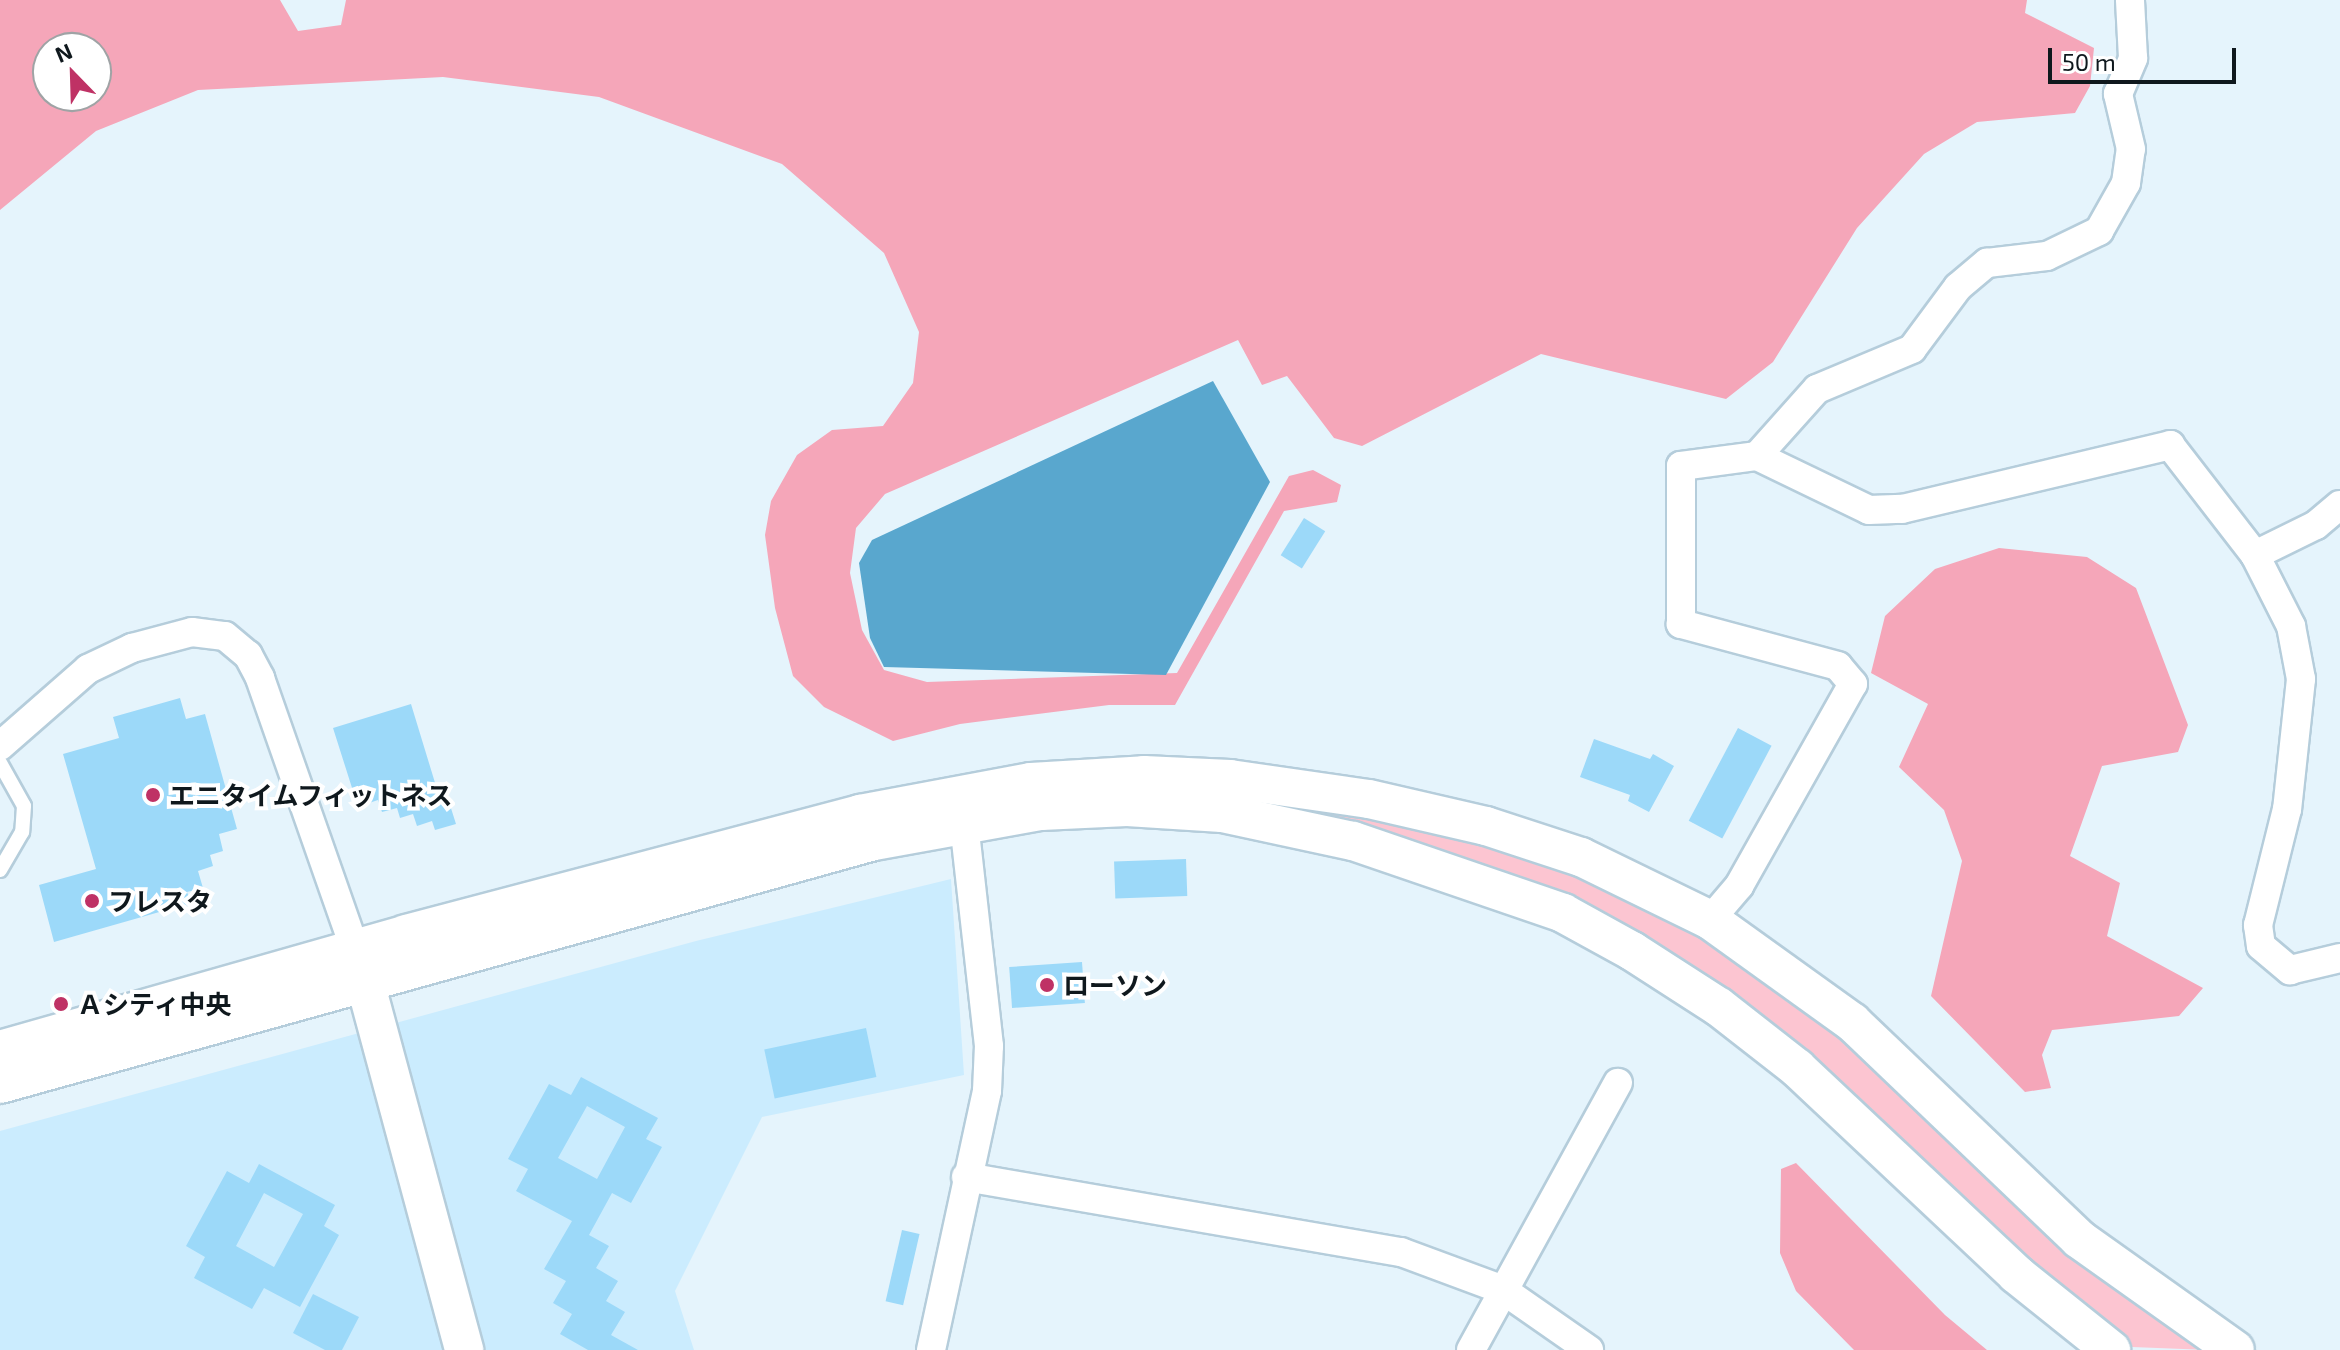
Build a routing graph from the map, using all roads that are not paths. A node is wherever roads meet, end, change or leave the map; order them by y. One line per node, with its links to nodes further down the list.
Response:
1 (2130, 0): 2 (street)
2 (1757, 456): 4 (street); 9 (street)
3 (2340, 505): 4 (street)
4 (2255, 555): 10 (street)
5 (0, 746): 11 (street)
6 (0, 763): 8 (lane)
7 (964, 822): 11 (street); 15 (street); 21 (street)
8 (0, 870)
9 (1710, 920): 11 (street); 22 (street)
10 (2340, 958)
11 (360, 965): 12 (street); 14 (street); 17 (street)
12 (0, 1050)
13 (1618, 1083): 16 (street)
14 (0, 1084)
15 (966, 1177): 16 (street); 18 (street)
16 (1503, 1290): 19 (street); 20 (street)
17 (464, 1350)
18 (931, 1350)
19 (1471, 1350)
20 (1589, 1350)
21 (2111, 1350)
22 (2235, 1350)

